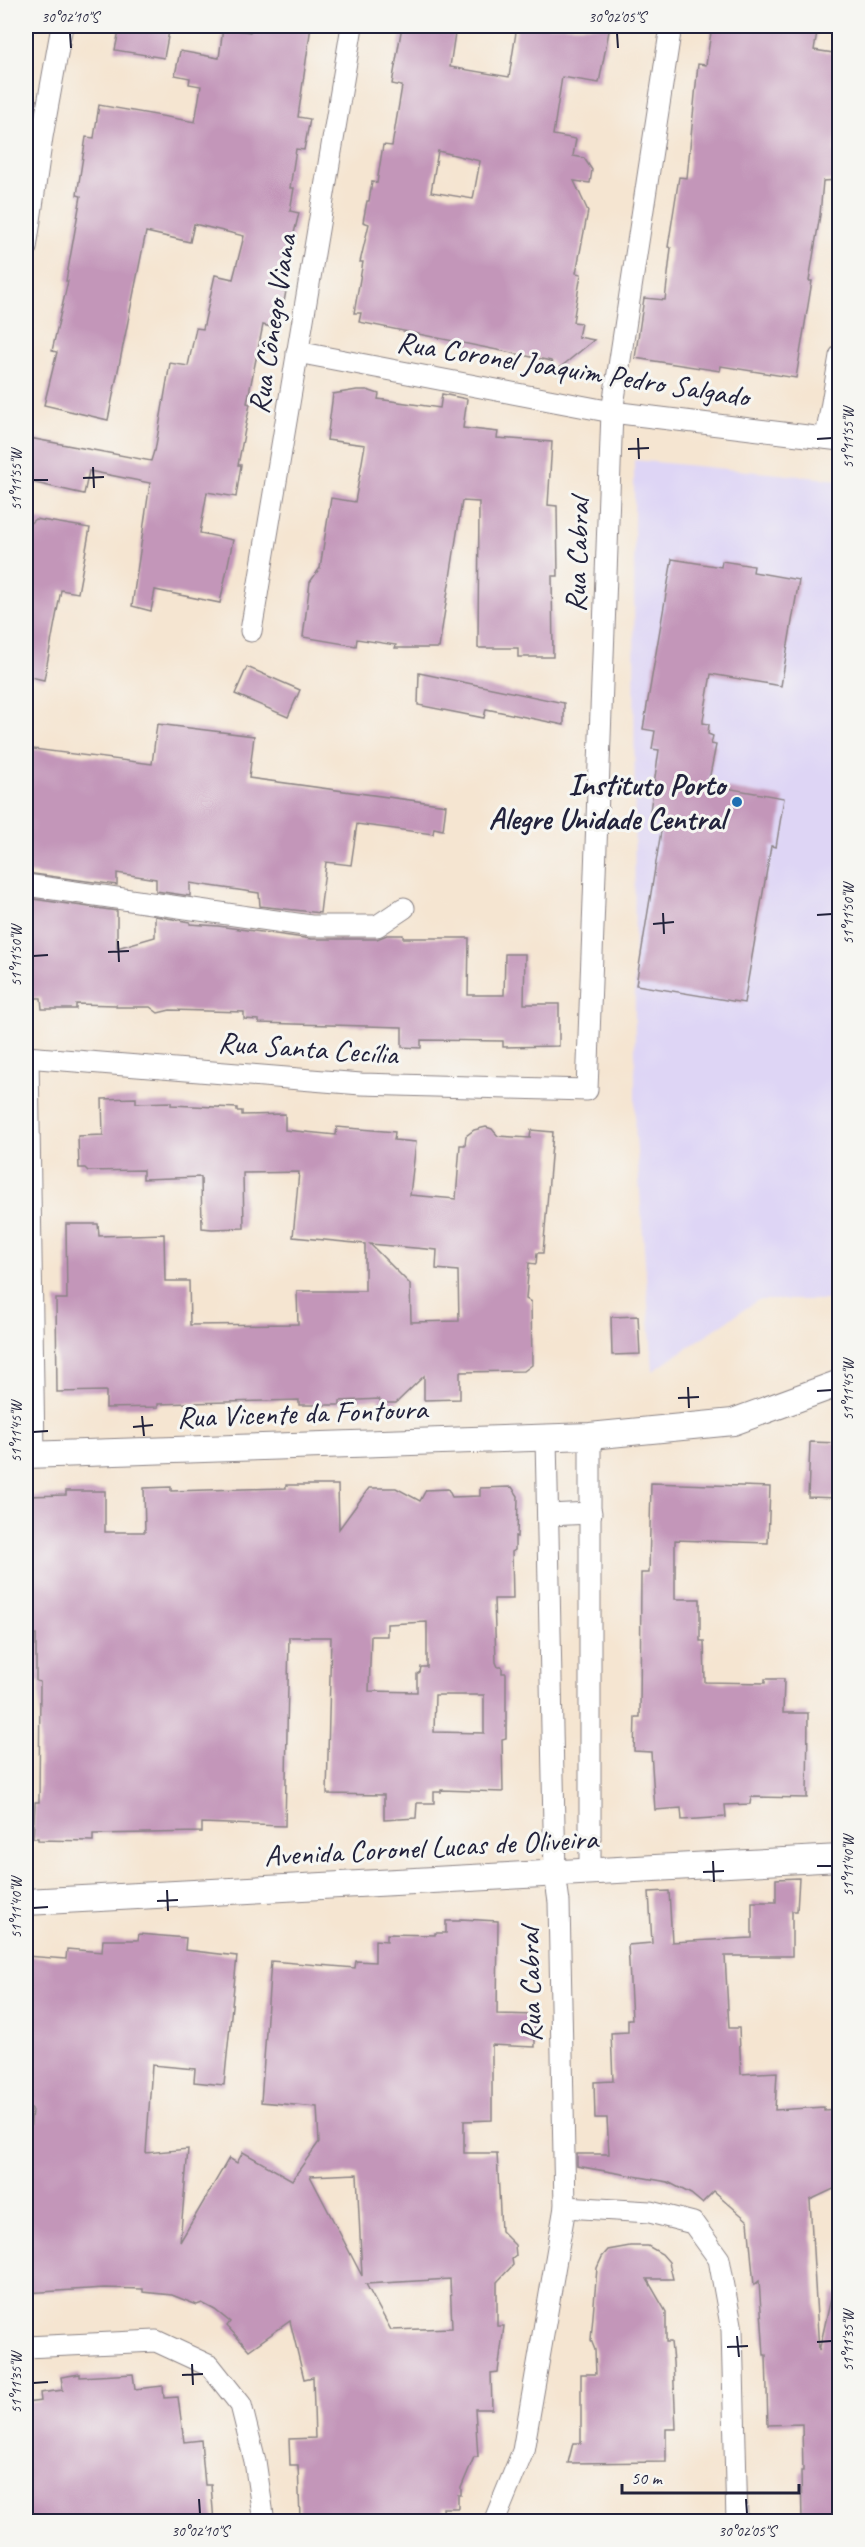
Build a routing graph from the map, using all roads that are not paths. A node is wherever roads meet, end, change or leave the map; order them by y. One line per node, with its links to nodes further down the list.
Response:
1 (62, 26): 4 (street)
2 (352, 26): 5 (street, Rua Cônego Viana)
3 (671, 26): 7 (street, Rua Cabral)
4 (26, 248)
5 (297, 352): 7 (street, Rua Coronel Joaquim Pedro Salgado); 9 (street, Rua Cônego Viana)
6 (840, 356): 8 (street)
7 (612, 412): 8 (street, Rua Coronel Joaquim Pedro Salgado); 13 (street, Rua Cabral)
8 (833, 439)
9 (251, 631)
10 (26, 885): 11 (street)
11 (404, 908)
12 (27, 1057): 13 (street, Rua Santa Cecília); 17 (street)
13 (587, 1090)
14 (840, 1383): 15 (street, Rua Vicente da Fontoura)
15 (590, 1436): 16 (street, Rua Vicente da Fontoura); 18 (street)
16 (546, 1438): 17 (street, Rua Vicente da Fontoura); 19 (street, Rua Cabral)
17 (30, 1455)
18 (591, 1513): 19 (street); 21 (street)
19 (548, 1515): 22 (street, Rua Cabral)
20 (840, 1858): 21 (street, Avenida Coronel Lucas de Oliveira)
21 (590, 1872): 22 (street, Avenida Coronel Lucas de Oliveira)
22 (555, 1874): 23 (street, Avenida Coronel Lucas de Oliveira); 24 (street, Rua Cabral)
23 (26, 1902)
24 (565, 2206): 27 (street, Rua Cabral); 28 (street)
25 (26, 2347): 26 (street)
26 (264, 2522)
27 (494, 2522)
28 (737, 2522)

